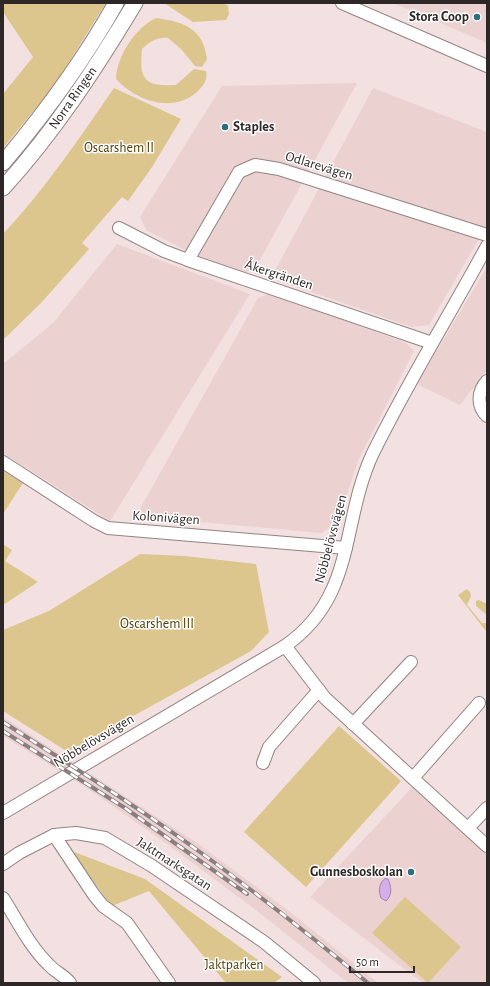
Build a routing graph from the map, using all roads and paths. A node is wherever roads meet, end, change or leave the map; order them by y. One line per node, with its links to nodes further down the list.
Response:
1 (116, 3): 5 (main road, Norra Ringen)
2 (135, 3): 6 (main road, Norra Ringen)
3 (342, 3): 4 (street)
4 (487, 66)
5 (3, 163)
6 (3, 188)
7 (119, 228): 10 (street, Åkergränden)
8 (487, 235): 10 (street, Odlarevägen)
9 (487, 246): 11 (street, Nöbbelövsvägen)
10 (188, 260): 11 (street, Åkergränden)
11 (432, 343): 15 (street, Nöbbelövsvägen)
12 (487, 381): 13 (street)
13 (487, 416)
14 (3, 462): 15 (street, Kolonivägen)
15 (346, 548): 16 (street, Nöbbelövsvägen)
16 (285, 646): 18 (street); 24 (street, Nöbbelövsvägen)
17 (411, 662): 20 (street)
18 (319, 690): 20 (street); 21 (street)
19 (479, 703): 22 (street)
20 (353, 724): 22 (street)
21 (264, 763)
22 (413, 778): 25 (street)
23 (487, 808): 25 (street)
24 (3, 813)
25 (468, 828): 27 (street)
26 (54, 835): 28 (street, Jaktmarksgatan); 31 (street); 32 (street, Jaktmarksgatan)
27 (487, 846)
28 (3, 864)
29 (3, 898): 30 (street)
30 (70, 983)
31 (169, 983)
32 (314, 983)

